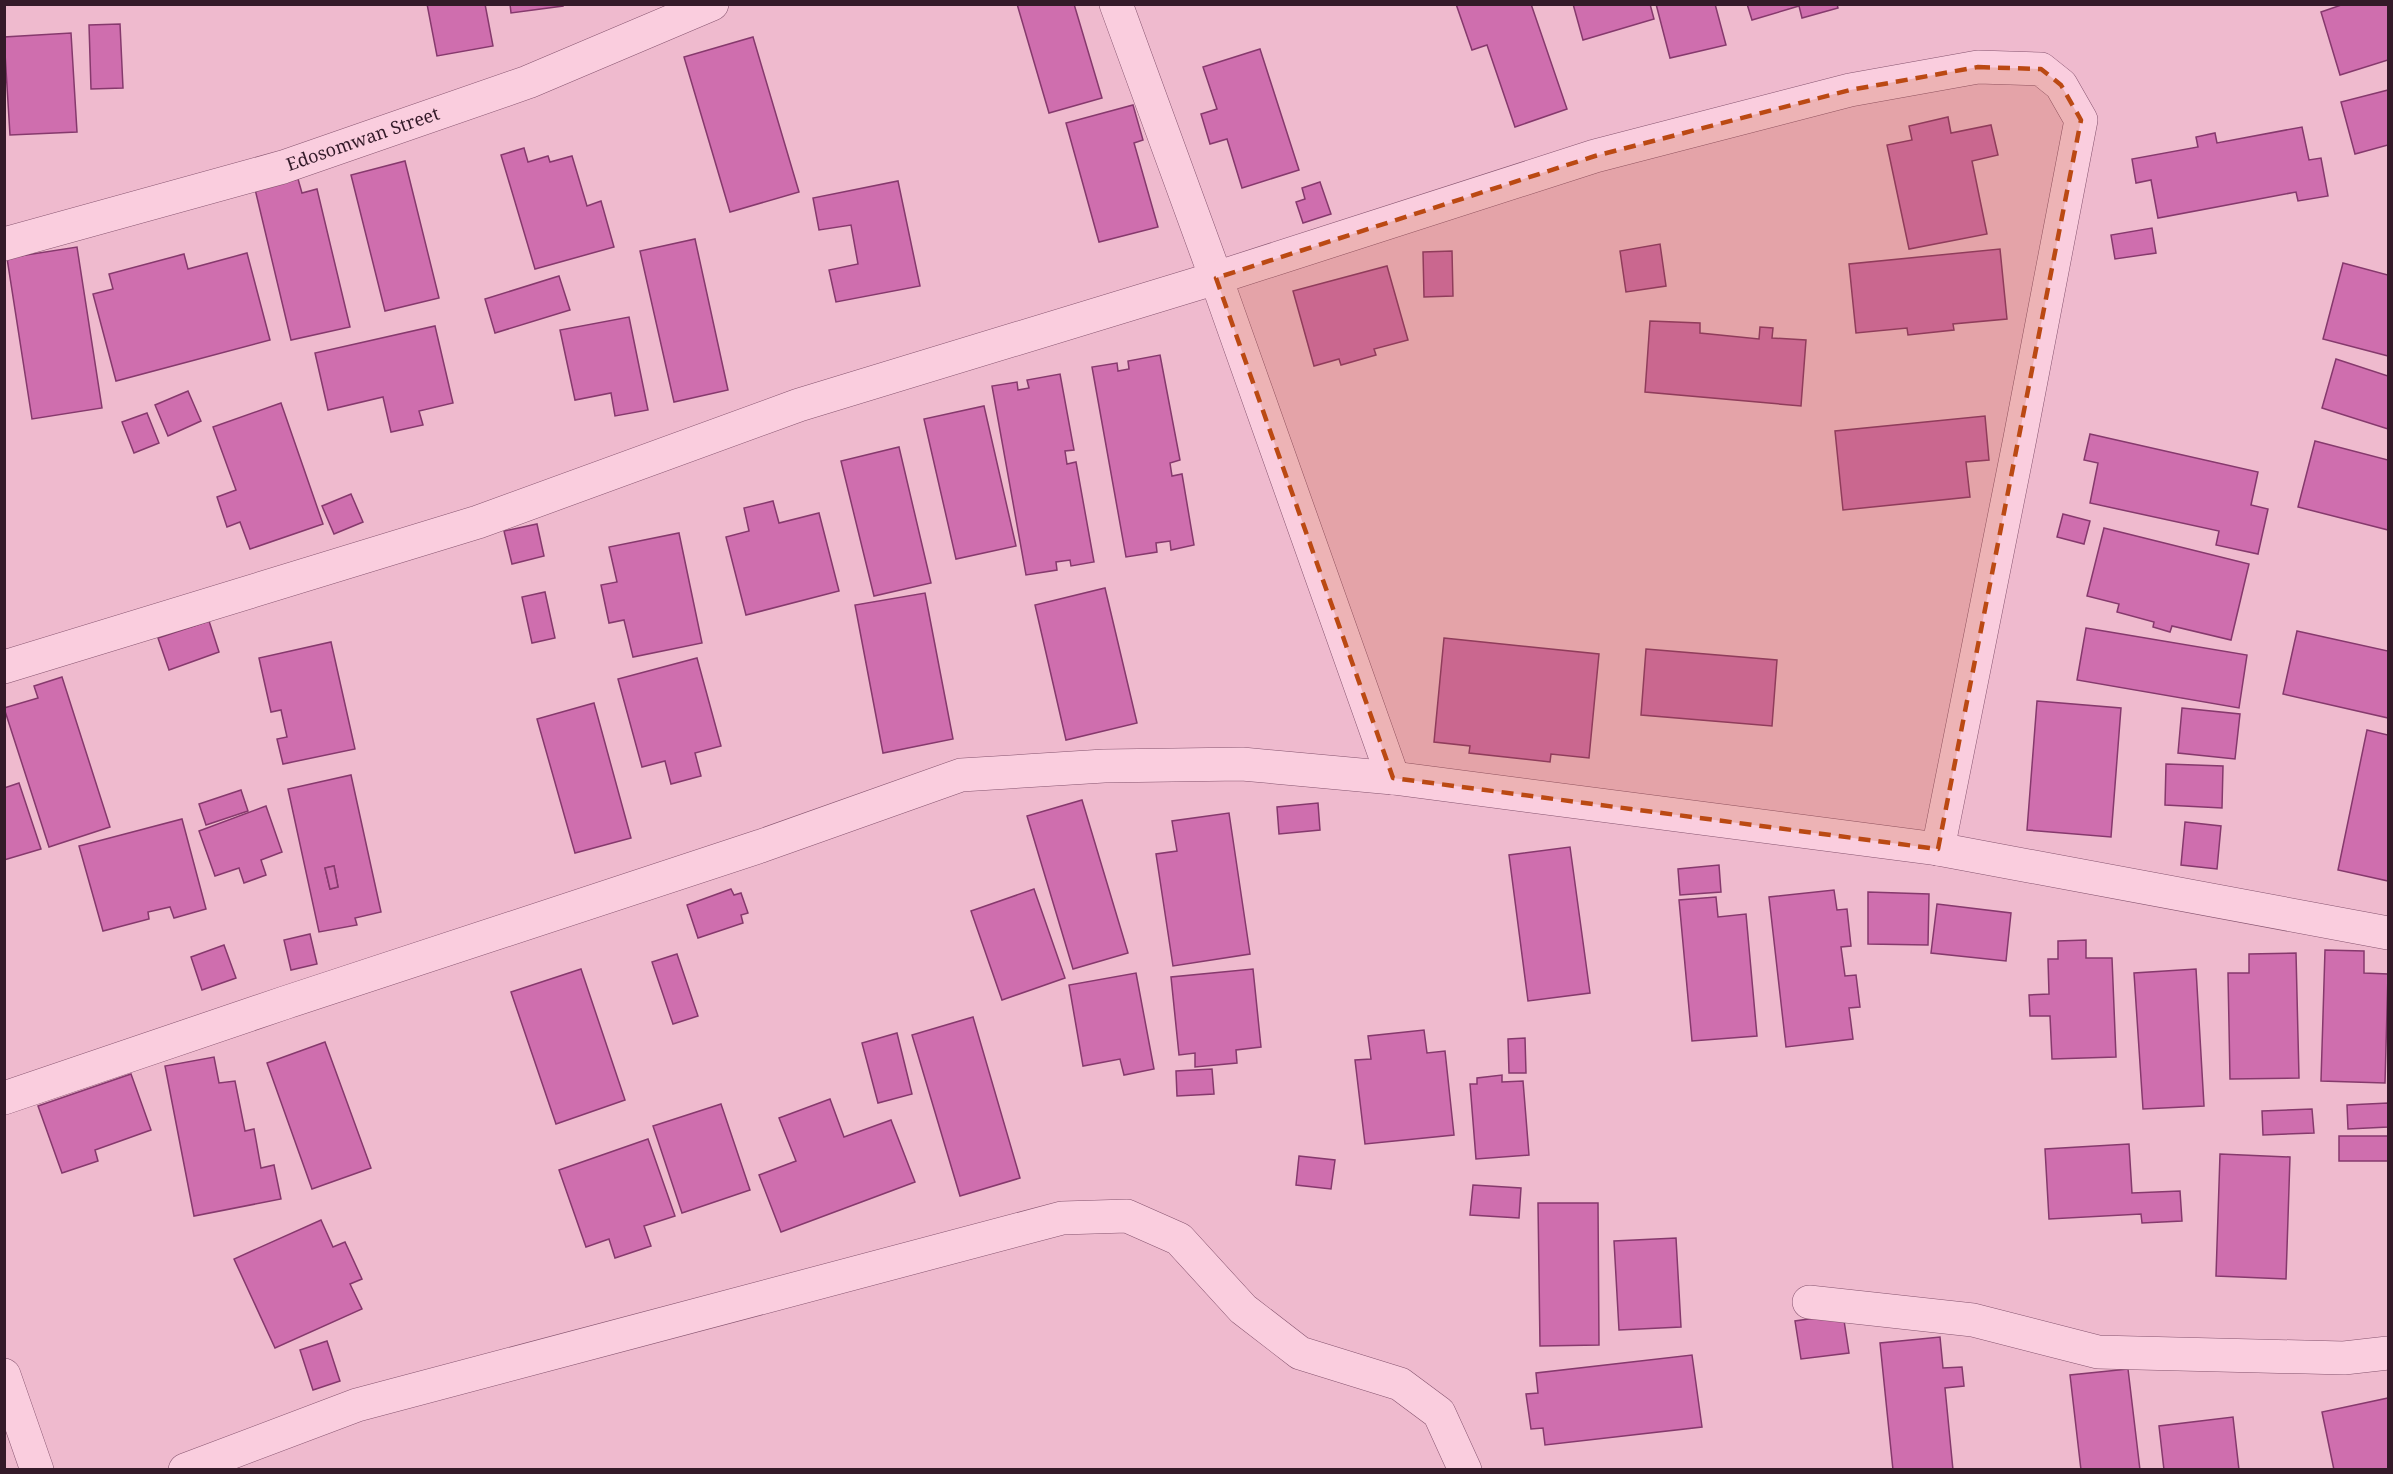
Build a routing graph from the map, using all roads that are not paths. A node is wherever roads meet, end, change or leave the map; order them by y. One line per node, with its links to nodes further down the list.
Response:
1 (712, 4): 3 (street, Edosomwan Street)
2 (1116, 4): 4 (street)
3 (4, 244)
4 (1216, 278): 5 (street); 6 (street); 7 (street)
5 (4, 667)
6 (1394, 778): 7 (street); 9 (street)
7 (1938, 849): 8 (street)
8 (2388, 933)
9 (4, 1098)
10 (1809, 1302): 11 (street)
11 (2388, 1353)
12 (4, 1375): 13 (street)
13 (37, 1470)
14 (185, 1470): 15 (street)
15 (1465, 1470)

